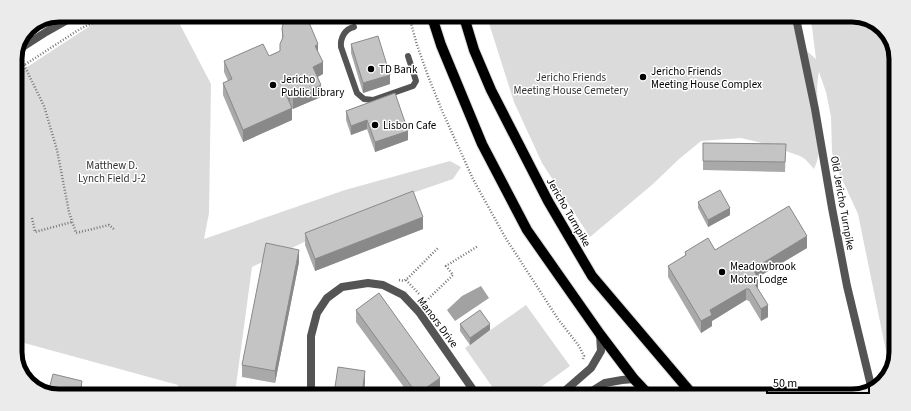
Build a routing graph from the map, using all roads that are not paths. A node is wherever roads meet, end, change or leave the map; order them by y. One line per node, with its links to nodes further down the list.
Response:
1 (64, 22): 6 (street)
2 (434, 22): 8 (main road)
3 (466, 22): 16 (main road, Jericho Turnpike)
4 (797, 22): 10 (street, Old Jericho Turnpike)
5 (354, 27): 7 (lane)
6 (24, 46)
7 (408, 56)
8 (600, 334): 9 (main road); 13 (street)
9 (634, 379): 14 (street); 15 (main road)
10 (871, 384)
11 (311, 389): 12 (street, Manors Drive)
12 (473, 389)
13 (567, 389)
14 (596, 389)
15 (643, 389)
16 (688, 389)

